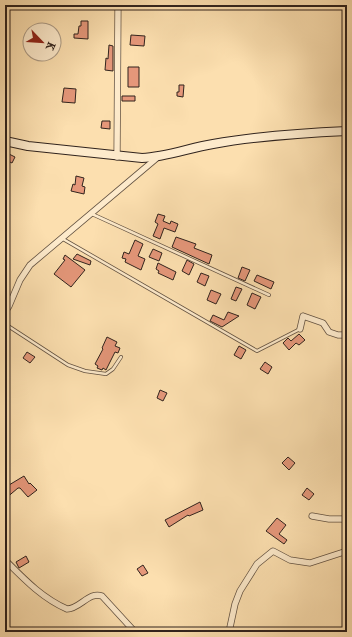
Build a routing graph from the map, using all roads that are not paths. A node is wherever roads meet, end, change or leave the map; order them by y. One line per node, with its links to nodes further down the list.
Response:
1 (118, 5): 4 (street)
2 (347, 131): 5 (street)
3 (5, 141): 4 (street)
4 (117, 156): 5 (street)
5 (158, 157): 6 (street)
6 (91, 214): 7 (street); 8 (lane)
7 (62, 239): 9 (street); 11 (lane)
8 (269, 295)
9 (5, 312)
10 (5, 324): 13 (lane)
11 (300, 329): 12 (street)
12 (347, 335)
13 (121, 357)
14 (312, 516): 15 (street)
15 (347, 519)
16 (347, 550): 19 (street)
17 (5, 560): 18 (street)
18 (135, 632)
19 (229, 632)

